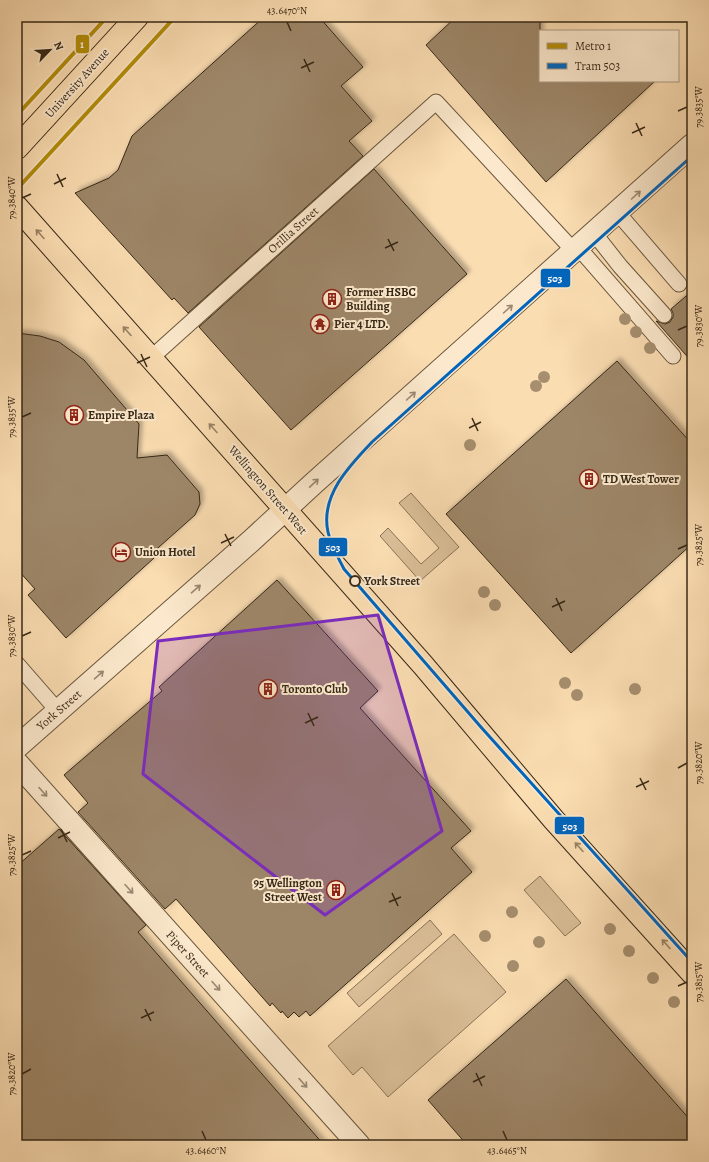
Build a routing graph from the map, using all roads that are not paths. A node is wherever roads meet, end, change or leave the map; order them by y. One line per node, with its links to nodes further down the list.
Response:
1 (137, 17): 3 (main road, University Avenue)
2 (692, 145): 5 (street, York Street, one-way to 2)
3 (17, 148)
4 (17, 207): 11 (main road, Wellington Street West, one-way to 4)
5 (617, 212): 6 (street, York Street); 8 (lane)
6 (594, 233): 7 (street, York Street); 9 (lane)
7 (576, 249): 10 (lane); 11 (lane, Orillia Street); 12 (street, York Street, one-way to 7)
8 (680, 284)
9 (664, 315)
10 (673, 356)
11 (151, 358): 12 (main road, Wellington Street West, one-way to 11)
12 (286, 510): 14 (street, York Street, one-way to 12); 17 (main road, Wellington Street West, one-way to 12)
13 (17, 664): 14 (lane)
14 (58, 712): 15 (street, York Street)
15 (17, 747)
16 (17, 763): 18 (street, Piper Street, one-way to 18)
17 (692, 973)
18 (359, 1145)

